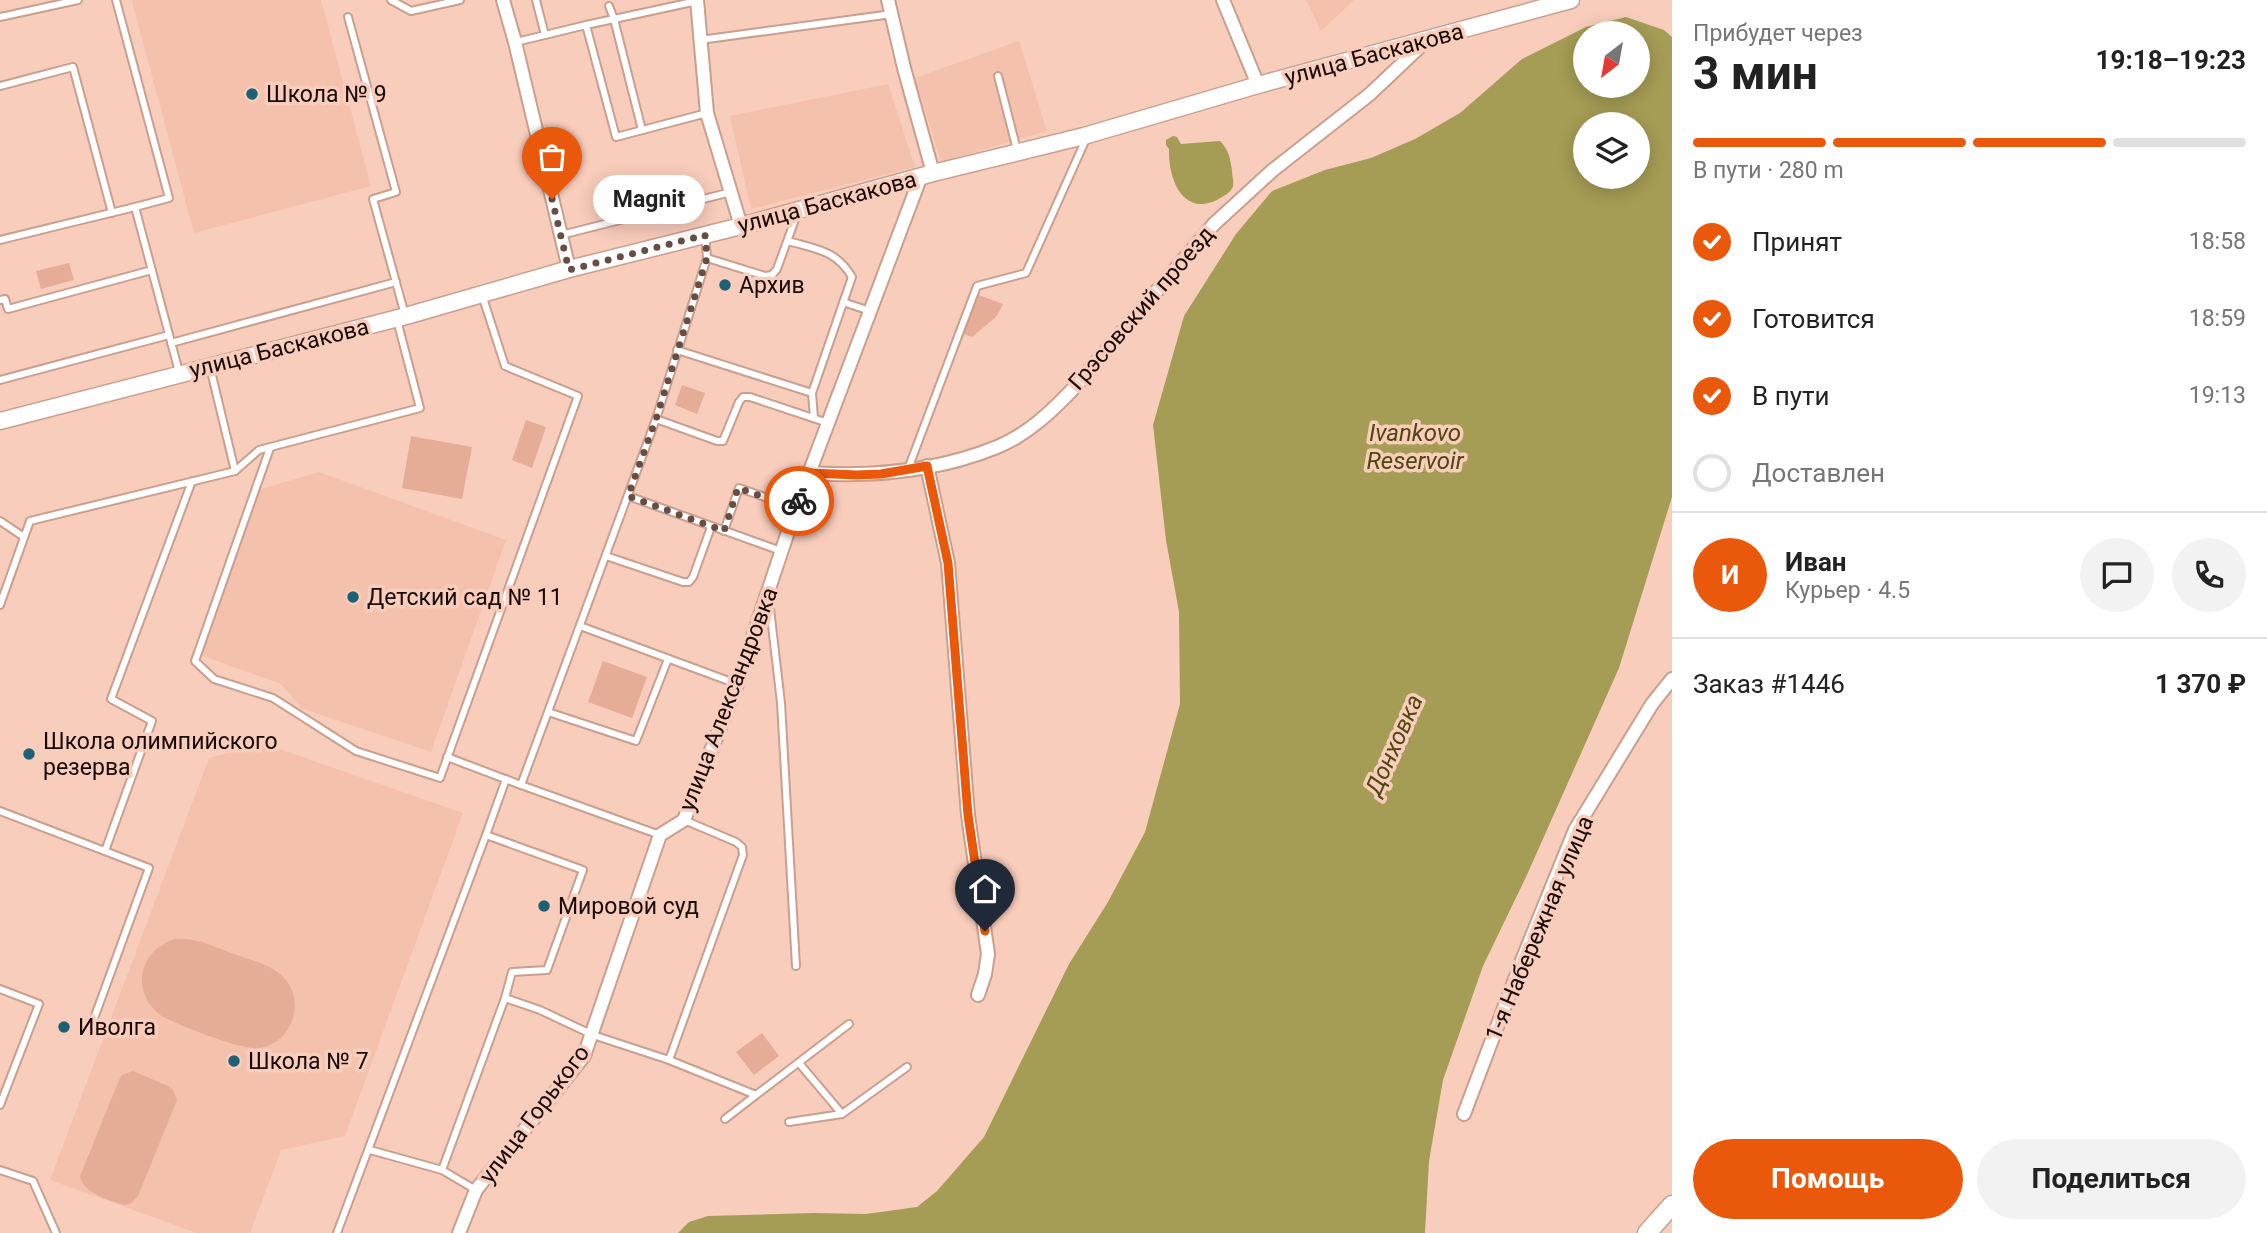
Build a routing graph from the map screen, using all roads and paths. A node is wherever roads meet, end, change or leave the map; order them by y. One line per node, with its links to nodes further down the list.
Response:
1 (78, 0): 13 (lane)
2 (116, 0): 30 (lane)
3 (391, 0): 4 (lane)
4 (458, 0)
5 (503, 0): 20 (street)
6 (536, 0): 17 (lane)
7 (697, 0): 15 (lane); 18 (street)
8 (888, 0): 12 (street)
9 (1223, 0): 22 (street)
10 (1571, 0): 19 (street, улица Баскакова)
11 (609, 6): 15 (lane)
12 (892, 14): 18 (lane); 28 (street)
13 (0, 17)
14 (348, 17): 41 (lane)
15 (614, 19): 16 (lane); 25 (lane)
16 (586, 25): 17 (lane); 25 (lane)
17 (545, 34): 20 (lane)
18 (700, 40): 24 (street)
19 (1426, 40): 22 (street, улица Баскакова); 59 (street, Грэсовский проезд)
20 (515, 42): 34 (street)
21 (998, 76): 27 (lane)
22 (1258, 85): 26 (street, улица Баскакова)
23 (0, 86): 32 (lane)
24 (707, 113): 25 (lane); 29 (street)
25 (642, 130)
26 (1088, 135): 27 (street, улица Баскакова); 60 (lane)
27 (1018, 152): 28 (street, улица Баскакова)
28 (927, 174): 31 (street, улица Баскакова); 45 (street, улица Александровка)
29 (731, 192): 33 (street); 34 (lane)
30 (135, 207): 32 (lane); 39 (lane)
31 (798, 210): 33 (street, улица Баскакова); 37 (lane)
32 (112, 212): 36 (lane)
33 (741, 226): 35 (street, улица Баскакова)
34 (561, 235): 40 (street)
35 (705, 235): 38 (lane); 40 (street, улица Баскакова)
36 (0, 240)
37 (788, 241): 38 (lane); 44 (lane)
38 (707, 258): 49 (lane)
39 (152, 270): 43 (lane); 47 (lane)
40 (569, 270): 42 (street, улица Баскакова)
41 (396, 282): 46 (lane); 48 (lane)
42 (482, 295): 46 (street, улица Баскакова); 79 (lane)
43 (0, 300)
44 (844, 302): 45 (lane); 53 (lane)
45 (870, 311): 57 (street, улица Александровка)
46 (401, 317): 50 (street, улица Баскакова); 58 (lane)
47 (170, 335): 48 (lane); 52 (lane)
48 (171, 343): 51 (lane)
49 (677, 350): 53 (lane); 55 (lane)
50 (210, 366): 51 (street, улица Баскакова); 61 (lane)
51 (180, 373): 56 (street, улица Баскакова)
52 (0, 380)
53 (812, 393): 54 (lane)
54 (814, 418): 55 (lane); 57 (lane)
55 (656, 419): 64 (lane)
56 (0, 421)
57 (828, 423): 62 (street, улица Александровка)
58 (270, 448): 61 (lane); 79 (lane)
59 (927, 466): 60 (street, Грэсовский проезд); 89 (street)
60 (908, 469): 62 (street, Грэсовский проезд)
61 (235, 471): 63 (lane)
62 (810, 473): 65 (street, улица Александровка)
63 (192, 481): 69 (lane); 86 (lane)
64 (628, 496): 67 (lane); 71 (lane)
65 (796, 508): 68 (lane); 70 (street, улица Александровка)
66 (0, 521): 69 (lane)
67 (711, 527): 68 (lane); 71 (lane)
68 (724, 531): 70 (lane)
69 (24, 537): 73 (lane)
70 (783, 551): 72 (street, улица Александровка)
71 (606, 556): 74 (lane)
72 (768, 595): 77 (street, улица Александровка); 87 (lane)
73 (0, 605)
74 (580, 626): 75 (lane); 78 (lane)
75 (668, 659): 77 (lane); 78 (lane)
76 (1672, 678): 100 (street, 1-я Набережная улица)
77 (737, 684): 83 (street, улица Александровка)
78 (548, 712): 81 (lane)
79 (447, 757): 80 (lane)
80 (506, 779): 81 (lane); 84 (lane)
81 (521, 785): 85 (lane)
82 (0, 811): 86 (lane)
83 (684, 820): 85 (street, улица Александровка); 94 (lane)
84 (486, 835): 90 (lane); 103 (lane)
85 (660, 835): 93 (street, улица Александровка)
86 (105, 851): 91 (lane)
87 (796, 966)
88 (0, 989): 98 (lane)
89 (978, 995)
90 (505, 998): 93 (lane); 105 (lane)
91 (92, 1024)
92 (849, 1024): 95 (lane)
93 (593, 1035): 94 (lane); 106 (street, улица Горького)
94 (669, 1060): 97 (lane)
95 (799, 1062): 97 (lane); 99 (lane)
96 (907, 1067): 99 (lane)
97 (756, 1095): 101 (lane)
98 (0, 1105)
99 (842, 1114): 102 (lane)
100 (1464, 1114)
101 (725, 1119)
102 (789, 1122)
103 (370, 1150): 105 (lane); 109 (lane)
104 (0, 1170): 108 (lane)
105 (442, 1170): 106 (lane)
106 (476, 1190): 110 (street, улица Горького)
107 (1672, 1205): 111 (main road)
108 (56, 1233)
109 (337, 1233)
110 (459, 1233)
111 (1647, 1233)

